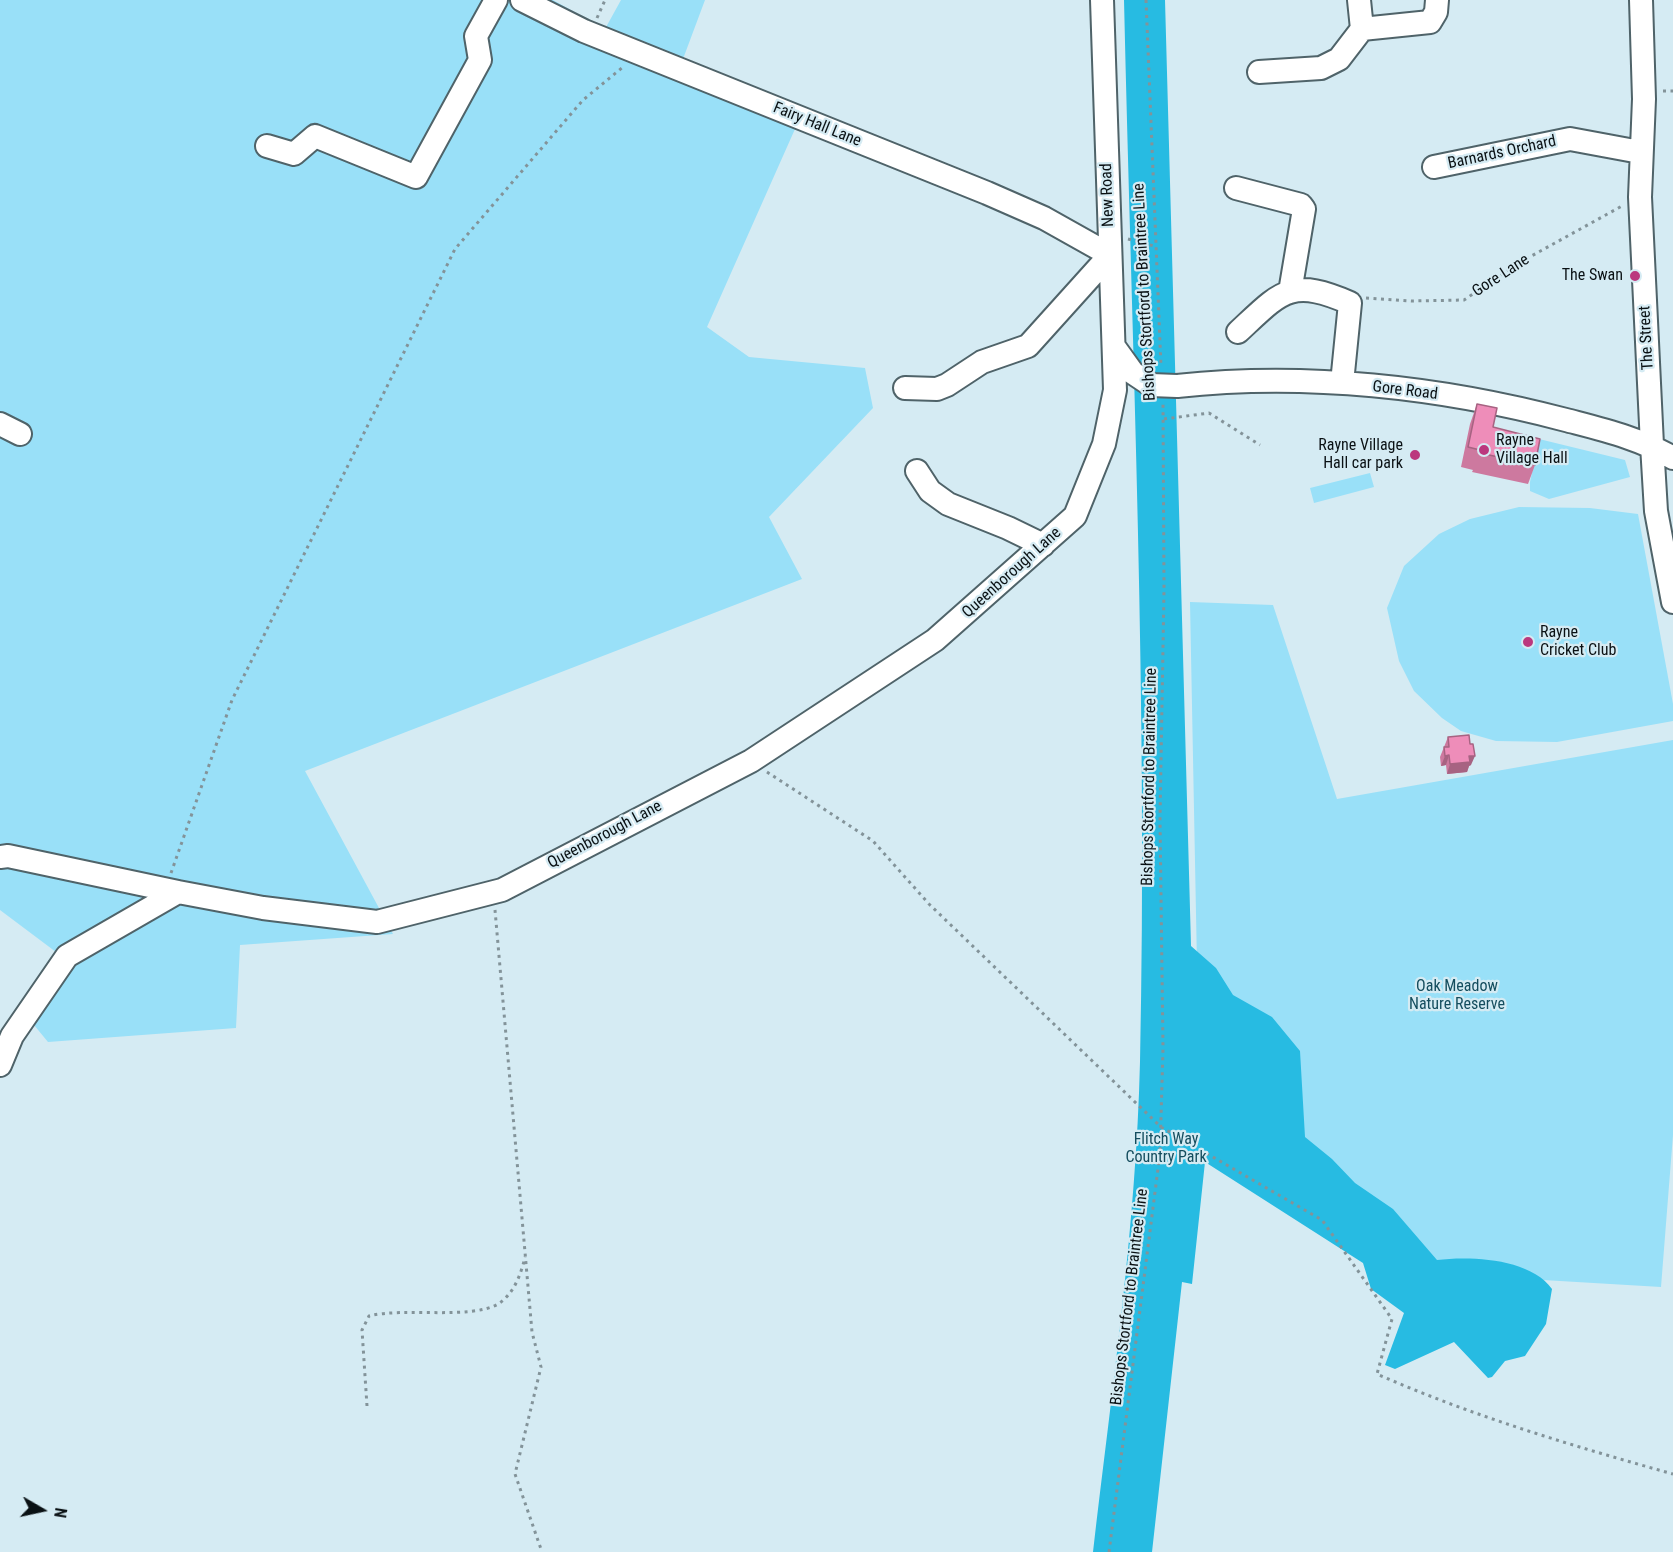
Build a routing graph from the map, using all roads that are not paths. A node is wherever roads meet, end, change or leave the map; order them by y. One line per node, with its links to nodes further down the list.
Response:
1 (496, 0): 9 (street)
2 (522, 0): 13 (street, Fairy Hall Lane)
3 (1102, 0): 13 (street, New Road)
4 (1359, 0): 7 (street)
5 (1437, 0): 7 (street)
6 (1641, 0): 10 (street, The Street)
7 (1362, 29): 8 (street)
8 (1259, 72)
9 (267, 146)
10 (1640, 152): 11 (street, Barnards Orchard); 21 (street, The Street)
11 (1434, 167)
12 (1236, 188): 14 (street)
13 (1110, 245): 16 (street, New Road); 19 (street)
14 (1290, 292): 15 (street); 17 (street)
15 (1238, 332)
16 (1115, 348): 18 (street); 20 (street, New Road)
17 (1341, 383): 18 (street, Gore Road); 21 (street, Gore Road)
18 (1163, 387): 20 (street)
19 (905, 388)
20 (1113, 400): 24 (street, Queenborough Lane)
21 (1652, 445): 22 (street, Gore Road); 25 (street, The Street)
22 (1673, 458)
23 (917, 471): 24 (street)
24 (1043, 546): 27 (street, Queenborough Lane)
25 (1673, 602)
26 (0, 857): 27 (street, Queenborough Lane)
27 (171, 891): 28 (street)
28 (0, 1065)

